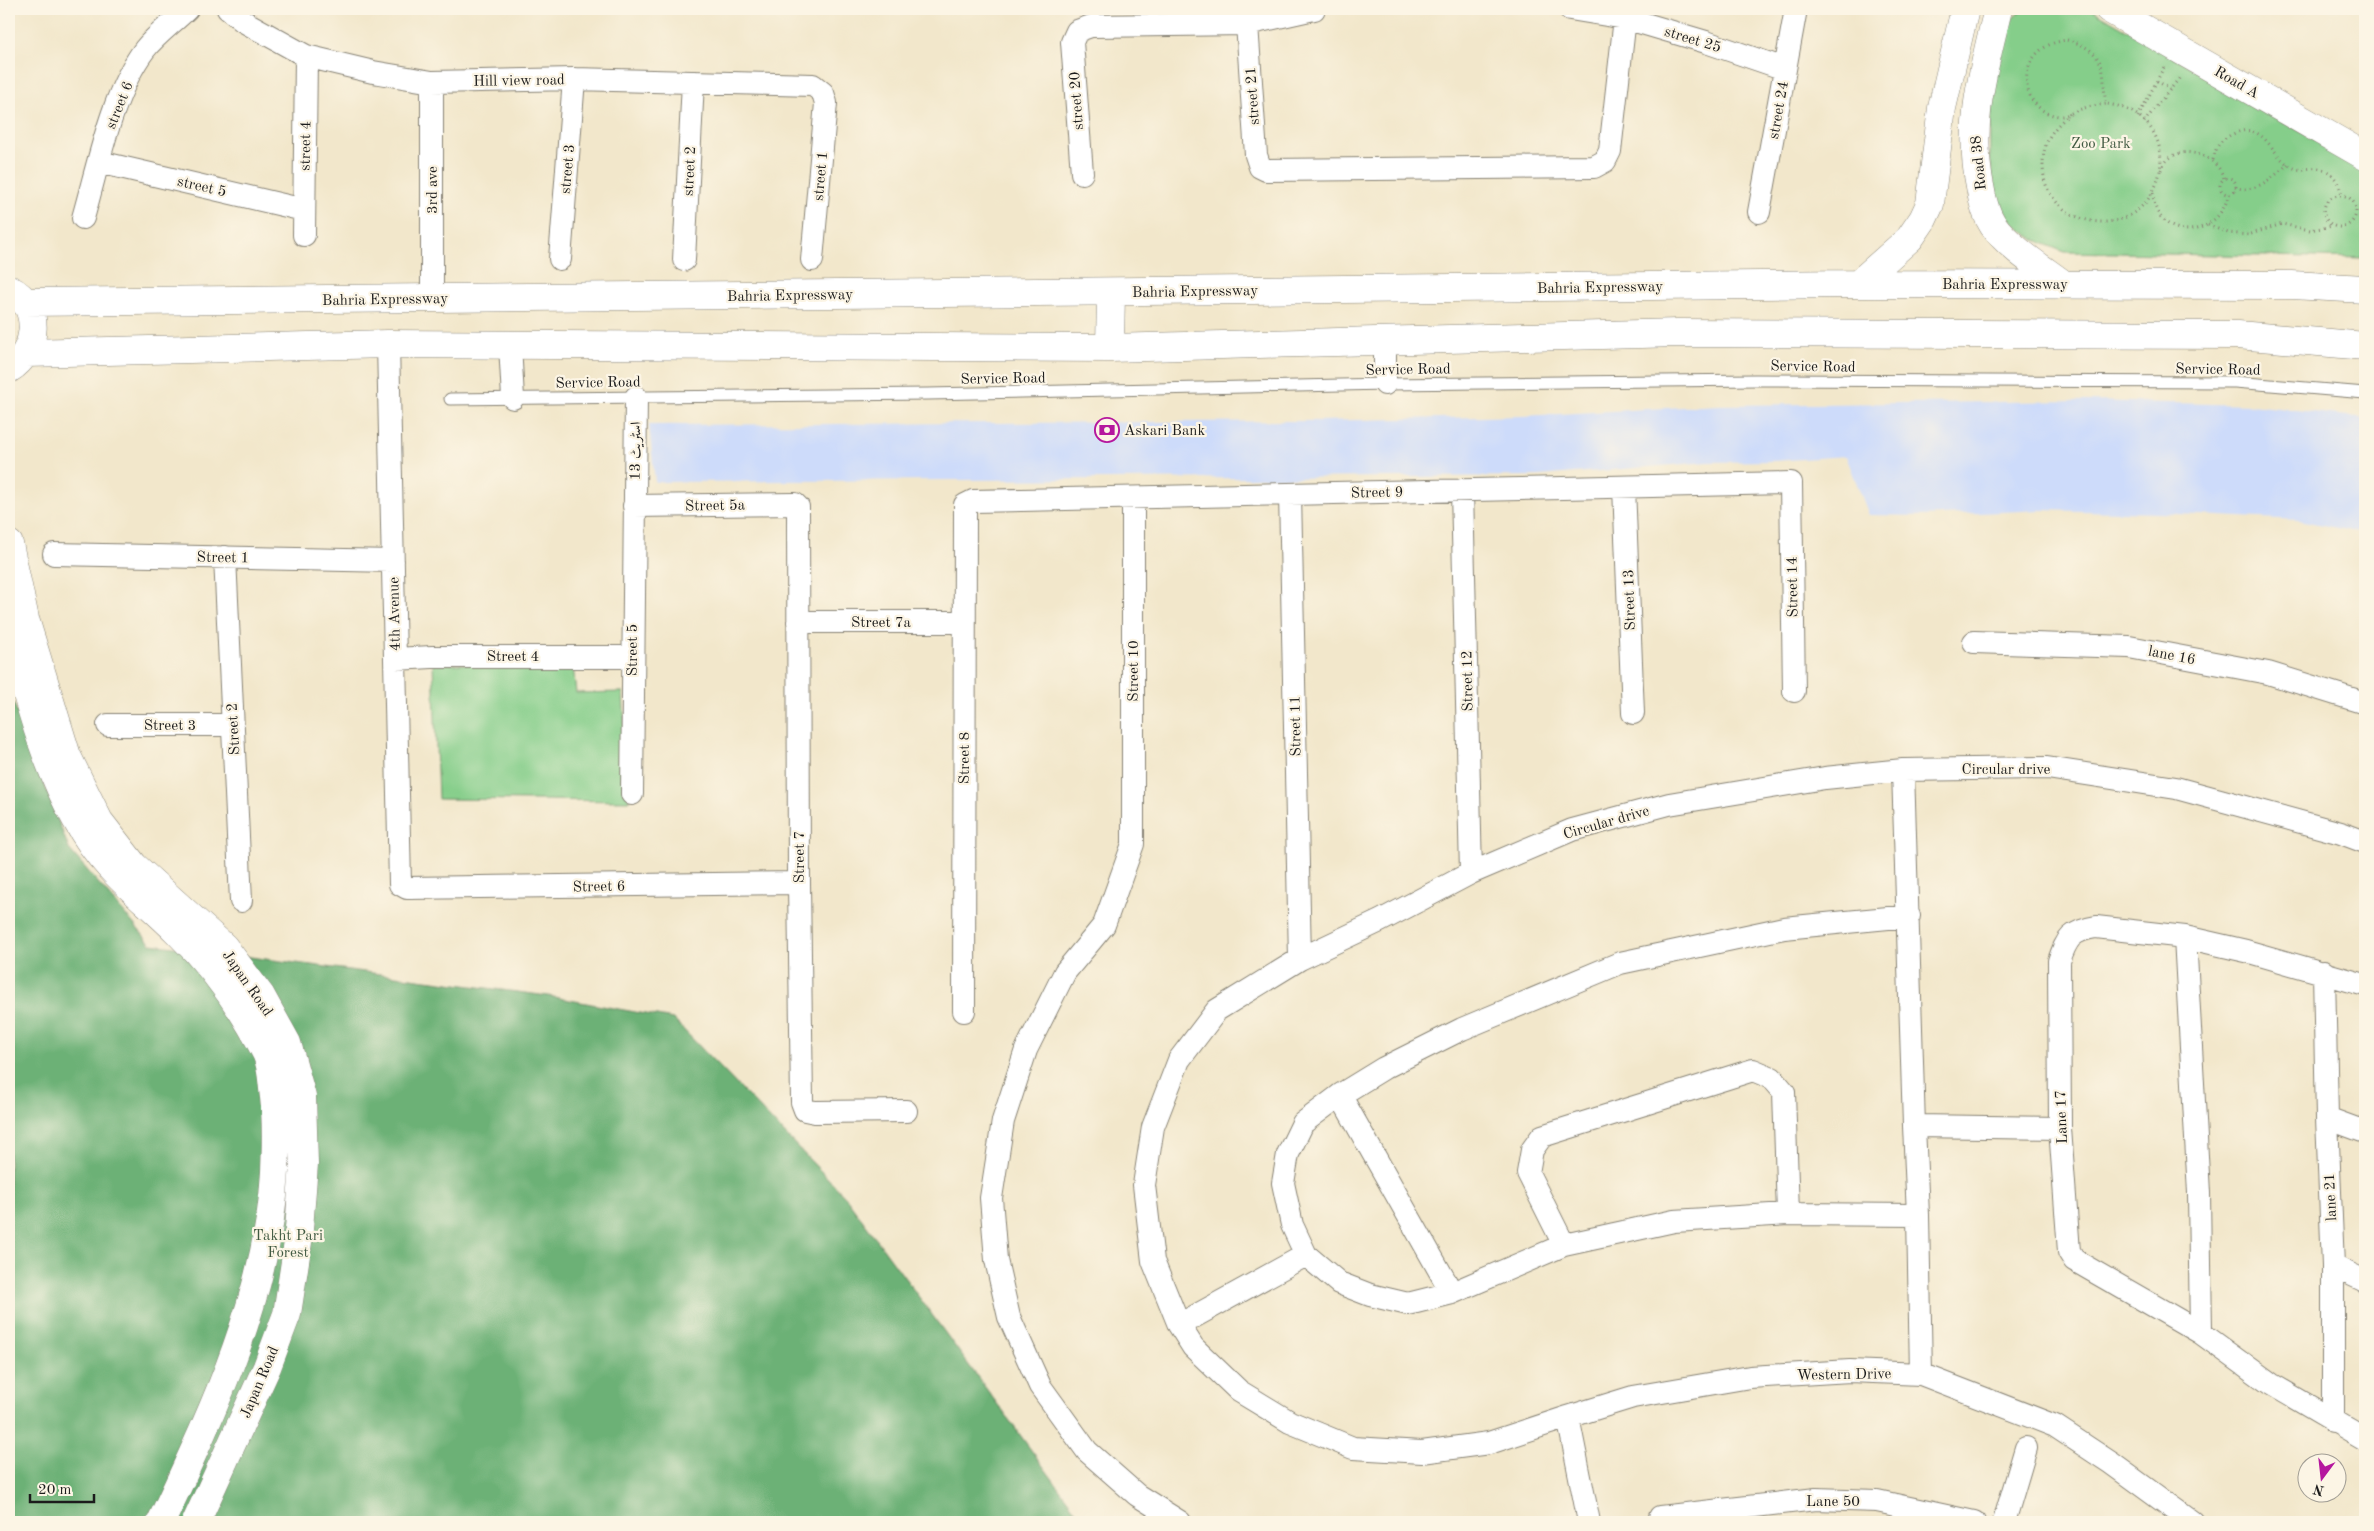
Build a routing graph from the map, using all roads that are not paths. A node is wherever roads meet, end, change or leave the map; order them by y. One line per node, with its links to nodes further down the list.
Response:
1 (187, 9): 18 (street, street 6)
2 (228, 9): 11 (street, Hill view road)
3 (1314, 9): 10 (street)
4 (1570, 9): 9 (street, street 25)
5 (1796, 9): 12 (street, street 24)
6 (1965, 9): 27 (main road)
7 (1998, 9): 28 (main road, Road 38)
8 (2109, 9): 17 (main road, Road A)
9 (1625, 18): 10 (street, street 21); 12 (street, street 25)
10 (1247, 24): 19 (street, street 20)
11 (306, 56): 14 (street, Hill view road); 20 (street, street 4)
12 (1785, 69): 21 (street, street 24)
13 (574, 79): 14 (street, Hill view road); 15 (street, Hill view road); 24 (street, street 3)
14 (432, 82): 32 (street, 3rd ave)
15 (694, 82): 16 (street, Hill view road); 25 (street, street 2)
16 (823, 93): 26 (street, street 1)
17 (2365, 156)
18 (99, 162): 20 (street, street 5); 22 (street, street 6)
19 (1082, 173)
20 (304, 210): 23 (street, street 4)
21 (1759, 212)
22 (83, 218)
23 (304, 235)
24 (560, 259)
25 (684, 260)
26 (812, 260)
27 (1858, 284): 28 (main road, Bahria Expressway); 30 (main road, Bahria Expressway)
28 (2063, 284): 29 (main road, Bahria Expressway)
29 (2365, 289)
30 (1111, 292): 32 (main road, Bahria Expressway); 37 (main road)
31 (16, 296): 32 (main road, Bahria Expressway); 38 (main road)
32 (432, 298)
33 (1385, 341): 36 (main road); 37 (main road); 39 (street)
34 (388, 344): 35 (main road); 38 (main road); 55 (street, 4th Avenue)
35 (510, 345): 37 (main road); 42 (street)
36 (2365, 346)
37 (1110, 348)
38 (17, 361)
39 (1385, 384): 40 (lane, Service Road); 41 (lane, Service Road)
40 (2365, 392)
41 (636, 397): 42 (lane, Service Road); 51 (street, اسٹریٹ 13)
42 (513, 398): 43 (lane, Service Road)
43 (450, 399)
44 (1791, 482): 45 (street, Street 9); 62 (street, Street 14)
45 (1624, 486): 46 (street, Street 9); 64 (street, Street 13)
46 (1462, 490): 47 (street, Street 9); 70 (street, Street 12)
47 (1290, 494): 48 (street, Street 9); 76 (street, Street 11)
48 (1133, 498): 50 (street, Street 9); 104 (street, Street 10)
49 (795, 504): 51 (street, Street 5a); 56 (street, Street 7)
50 (964, 505): 57 (street, Street 8)
51 (634, 506): 60 (street, Street 5)
52 (9, 544): 103 (main road, Japan Road)
53 (54, 554): 54 (street, Street 1)
54 (225, 557): 55 (street, Street 1); 66 (street, Street 2)
55 (393, 561): 61 (street, 4th Avenue)
56 (798, 622): 57 (street, Street 7a); 71 (street, Street 7)
57 (964, 622): 79 (street, Street 8)
58 (9, 627): 102 (main road, Japan Road)
59 (1974, 642): 63 (street, lane 16)
60 (632, 657): 61 (street, Street 4); 68 (street, Street 5)
61 (395, 659): 72 (street, 4th Avenue)
62 (1794, 690)
63 (2365, 703)
64 (1633, 713)
65 (108, 725): 66 (street, Street 3)
66 (232, 725): 73 (street, Street 2)
67 (1904, 770): 69 (street, Circular drive); 70 (street, Circular drive); 74 (street)
68 (632, 794)
69 (2365, 842)
70 (1472, 873): 76 (street, Circular drive)
71 (799, 883): 72 (street, Street 6); 81 (street, Street 7)
72 (400, 884)
73 (242, 901)
74 (1909, 916): 80 (street); 83 (street)
75 (2185, 937): 77 (street, Lane 17); 84 (street, Lane 17); 94 (street)
76 (1300, 959): 93 (street, Circular drive)
77 (2324, 972): 78 (street, Lane 17); 82 (street, lane 21)
78 (2365, 986)
79 (964, 1011)
80 (1340, 1095): 89 (street); 92 (street)
81 (906, 1111)
82 (2327, 1118): 85 (street); 90 (street, lane 21)
83 (1914, 1126): 84 (street); 87 (street)
84 (2060, 1128): 94 (street, Lane 17)
85 (2365, 1132)
86 (1788, 1214): 87 (street); 88 (street); 88 (street)
87 (1918, 1215): 95 (street)
88 (1564, 1245): 92 (street)
89 (1306, 1255): 92 (street); 93 (street)
90 (2333, 1266): 91 (street); 97 (street, lane 21)
91 (2365, 1280)
92 (1452, 1293)
93 (1179, 1326): 96 (street, Western Drive)
94 (2201, 1333): 97 (street, Lane 17)
95 (1921, 1374): 96 (street, Western Drive); 100 (street, Western Drive)
96 (1568, 1417): 105 (street)
97 (2333, 1422): 98 (street, Lane 17)
98 (2365, 1440)
99 (2026, 1448): 107 (street)
100 (2169, 1516): 108 (street, Western Drive)
101 (1660, 1518): 106 (street, Lane 50)
102 (161, 1522)
103 (196, 1522)
104 (1180, 1522)
105 (1589, 1522)
106 (1974, 1522)
107 (2004, 1522)
108 (2192, 1522)

